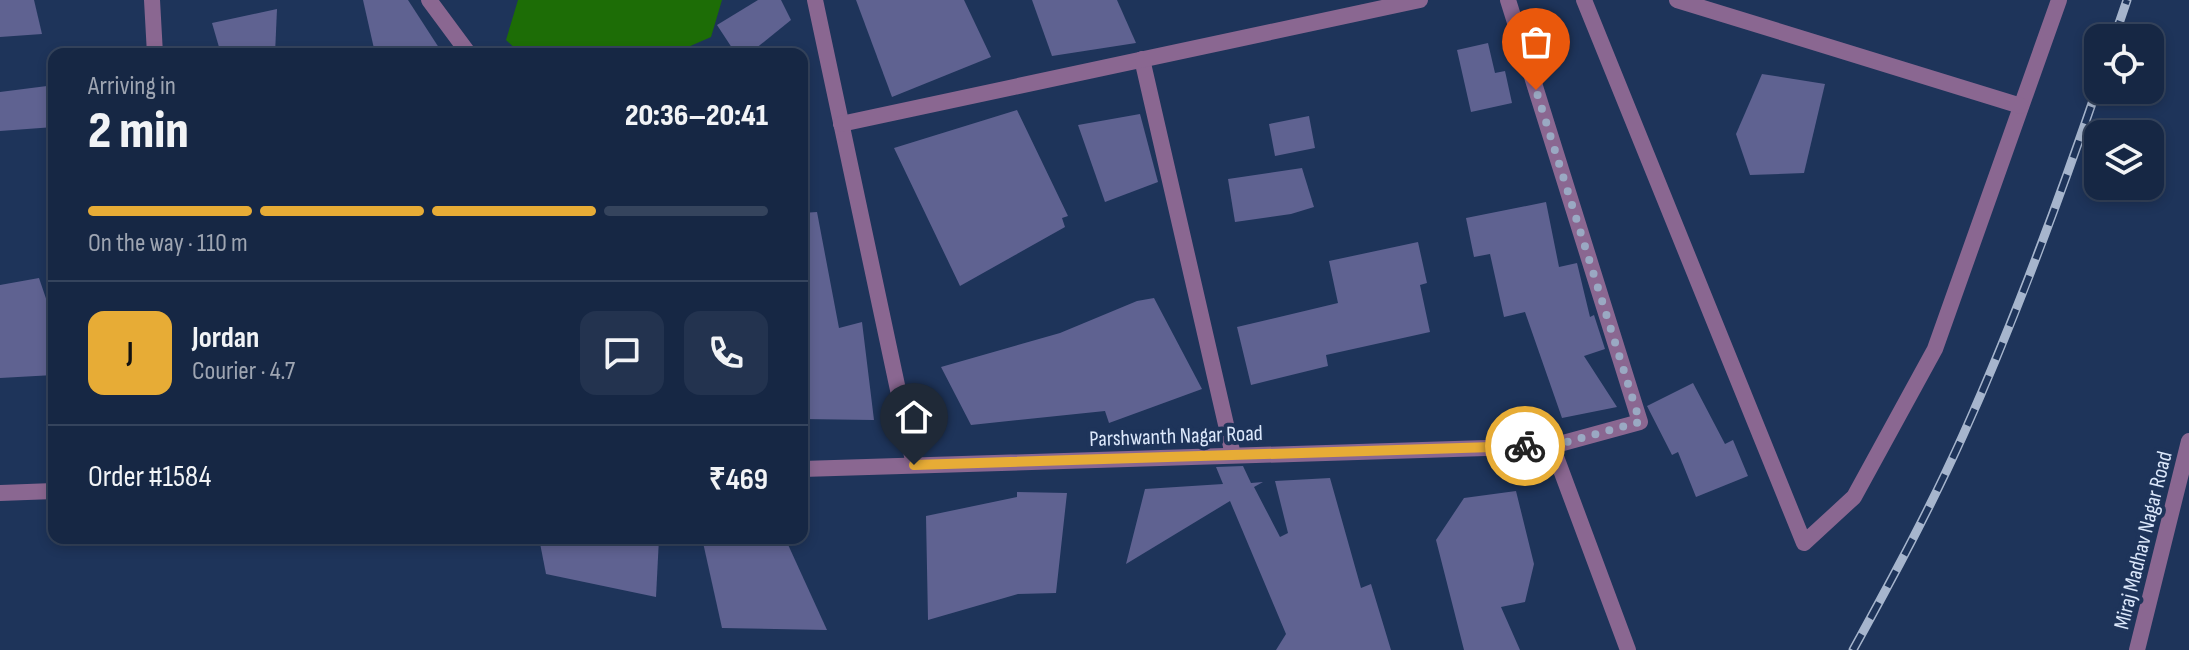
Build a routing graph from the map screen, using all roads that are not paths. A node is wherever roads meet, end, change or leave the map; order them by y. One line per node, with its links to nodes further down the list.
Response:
1 (152, 0): 9 (street)
2 (429, 0): 10 (street)
3 (815, 0): 13 (street)
4 (1420, 0): 11 (street)
5 (1508, 0): 15 (street, Parshwanth Nagar Road)
6 (1584, 0): 12 (street)
7 (1677, 0): 12 (street)
8 (2059, 0): 12 (street)
9 (155, 48)
10 (465, 48)
11 (1142, 59): 13 (street); 16 (street)
12 (2021, 106)
13 (841, 124): 17 (street)
14 (2189, 441): 22 (street, Miraj Madhav Nagar Road)
15 (1552, 446): 16 (street, Parshwanth Nagar Road); 21 (street)
16 (1233, 455): 17 (street, Parshwanth Nagar Road)
17 (914, 465): 18 (street, Parshwanth Nagar Road)
18 (808, 469)
19 (48, 491): 20 (street)
20 (0, 493)
21 (1628, 650)
22 (2137, 650)

